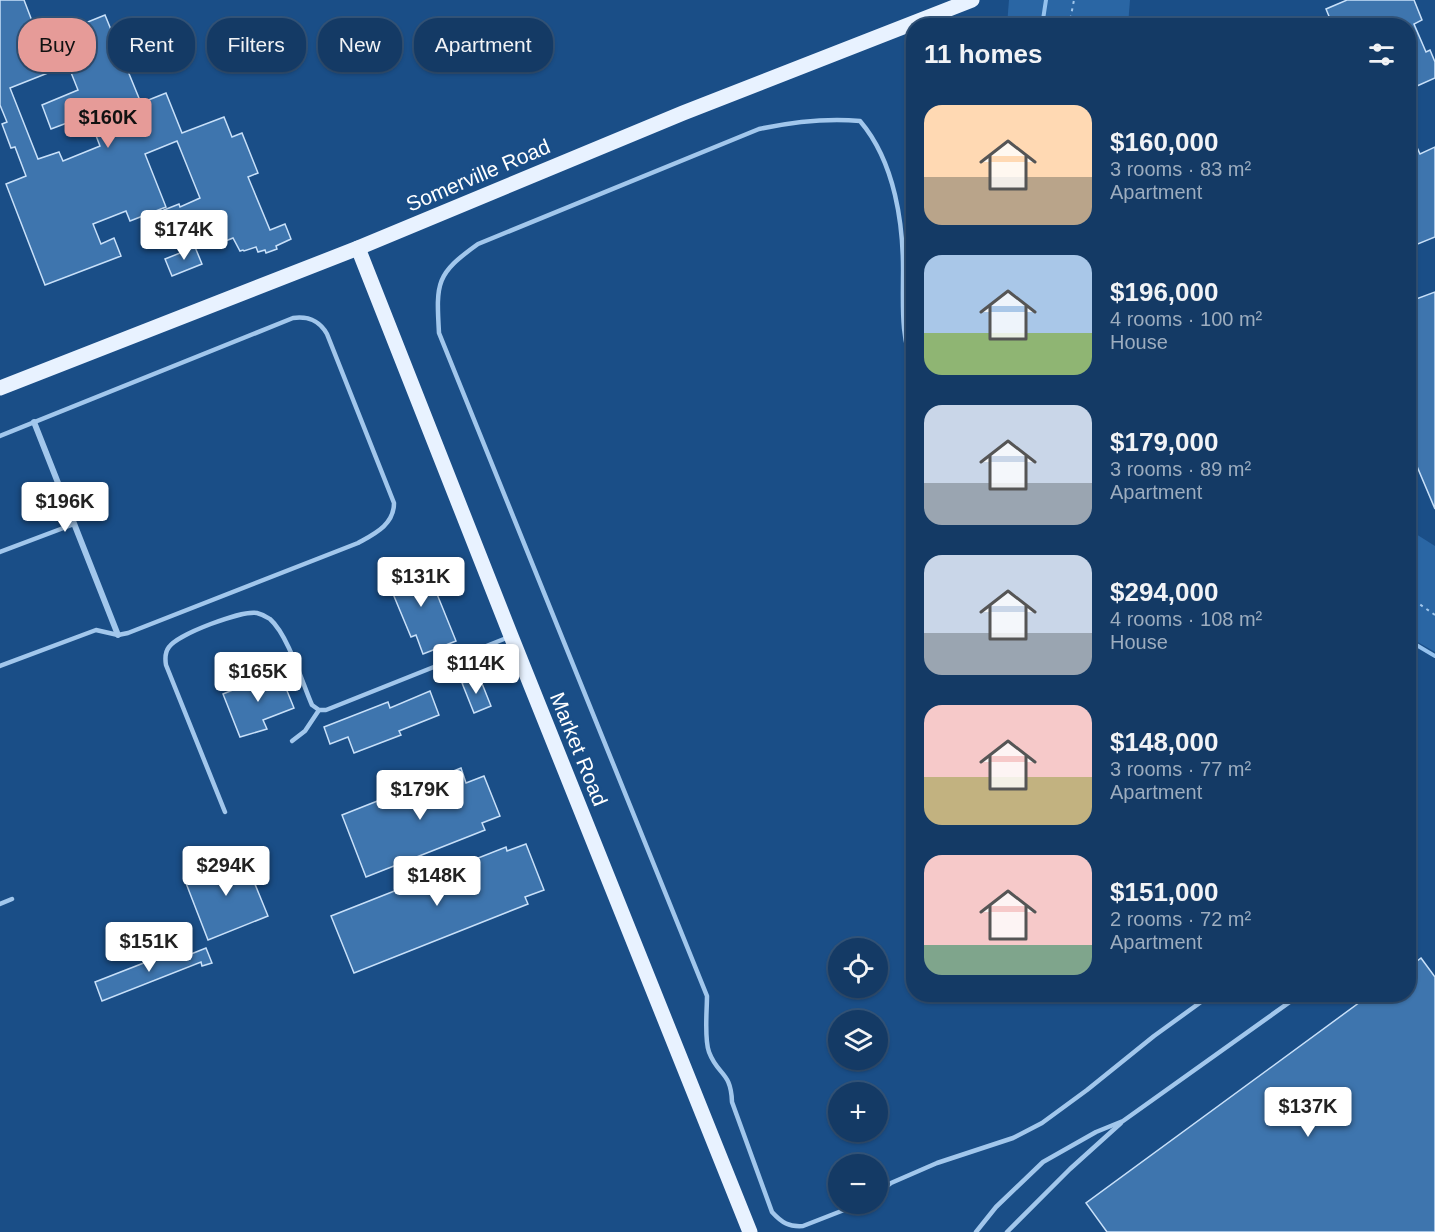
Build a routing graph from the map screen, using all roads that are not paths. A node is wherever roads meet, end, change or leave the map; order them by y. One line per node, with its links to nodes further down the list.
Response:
1 (972, 0): 2 (main road, Somerville Road)
2 (926, 18)
3 (906, 26): 4 (main road, Somerville Road)
4 (358, 248): 6 (main road, Somerville Road); 12 (main road, Market Road)
5 (906, 344): 23 (lane)
6 (0, 388)
7 (34, 422): 8 (lane); 9 (street); 11 (lane)
8 (0, 436)
9 (74, 524): 10 (lane); 11 (street)
10 (0, 552)
11 (118, 635): 13 (lane)
12 (511, 636): 14 (lane); 24 (main road, Market Road)
13 (0, 666)
14 (319, 710): 15 (lane); 16 (lane)
15 (292, 741)
16 (225, 812)
17 (12, 899): 18 (lane)
18 (0, 904)
19 (1201, 1002): 22 (lane)
20 (1290, 1002): 21 (lane)
21 (1123, 1121): 25 (lane); 26 (lane)
22 (888, 1185)
23 (834, 1214)
24 (750, 1232)
25 (976, 1232)
26 (1007, 1232)

